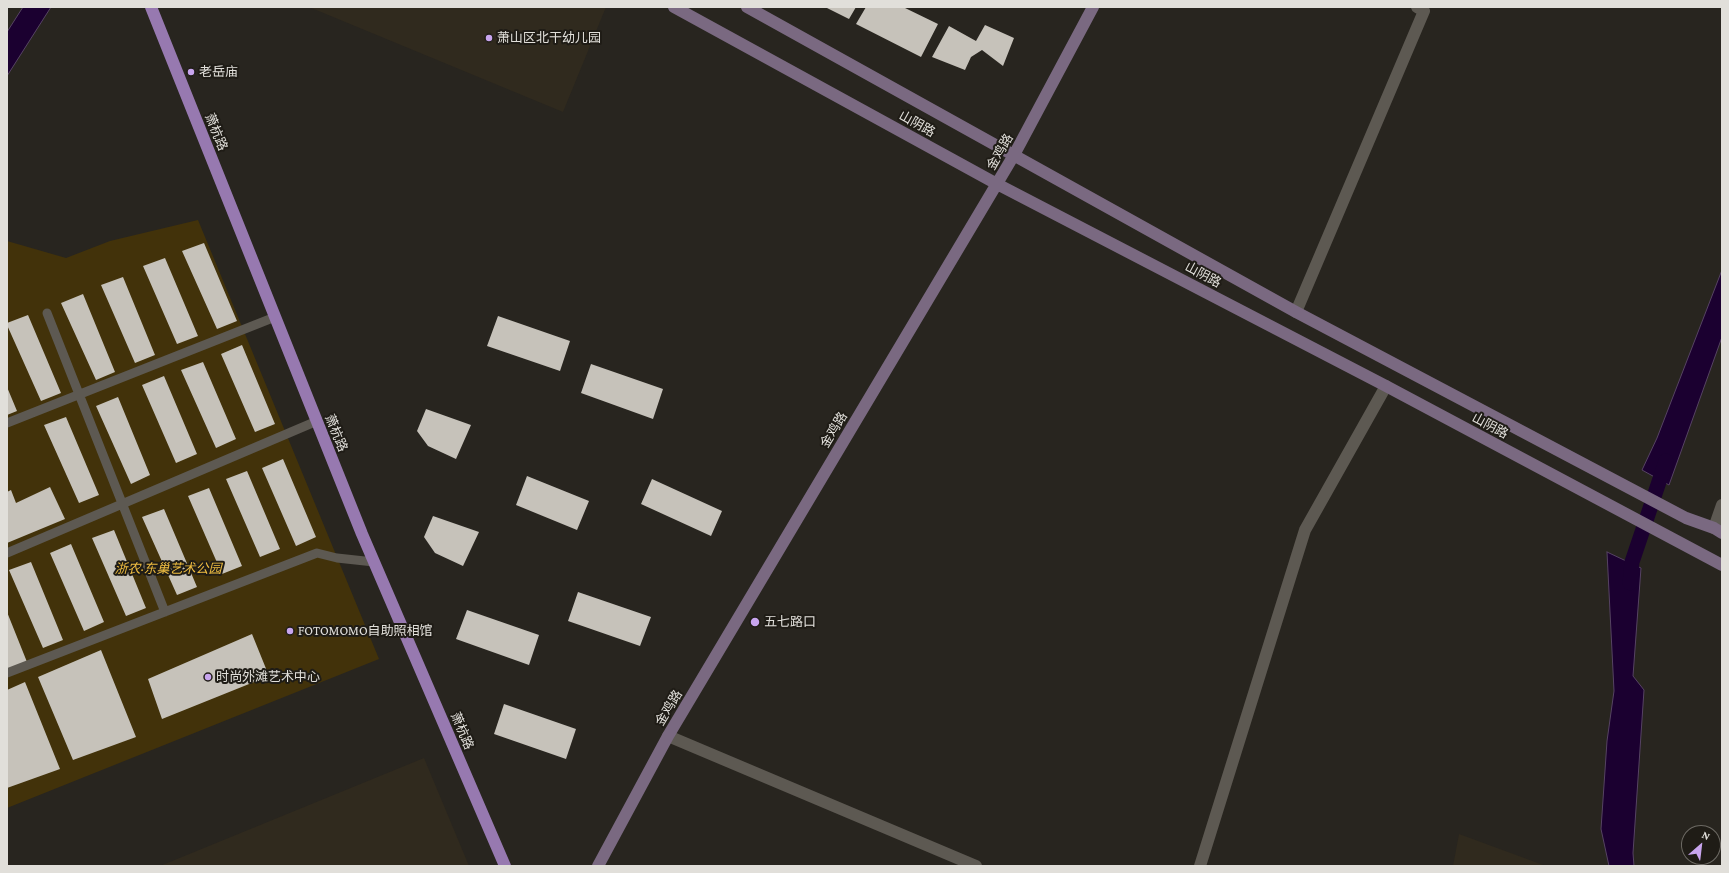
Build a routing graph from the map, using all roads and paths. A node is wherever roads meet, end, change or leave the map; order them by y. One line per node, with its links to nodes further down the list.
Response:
1 (150, 7): 10 (main road, 萧杭路)
2 (674, 7): 7 (main road, 山阴路)
3 (747, 7): 6 (main road, 山阴路)
4 (1093, 7): 6 (main road, 金鸡路)
5 (1417, 7): 8 (street)
6 (1014, 156): 7 (main road, 金鸡路); 8 (main road, 山阴路)
7 (998, 184): 11 (main road, 山阴路); 23 (main road, 金鸡路)
8 (1296, 312): 17 (main road, 山阴路)
9 (47, 313): 12 (lane)
10 (275, 317): 12 (lane); 13 (main road, 萧杭路)
11 (1386, 386): 20 (main road, 山阴路); 27 (street)
12 (79, 394): 14 (lane); 15 (lane)
13 (317, 422): 15 (lane); 19 (main road, 萧杭路)
14 (7, 423)
15 (122, 504): 18 (lane); 21 (lane)
16 (1722, 505): 17 (street)
17 (1718, 530)
18 (7, 553)
19 (374, 562): 21 (lane); 24 (main road, 萧杭路)
20 (1722, 565)
21 (165, 612): 22 (lane)
22 (7, 673)
23 (668, 736): 25 (main road, 金鸡路); 26 (street)
24 (505, 866)
25 (598, 866)
26 (976, 866)
27 (1200, 866)

